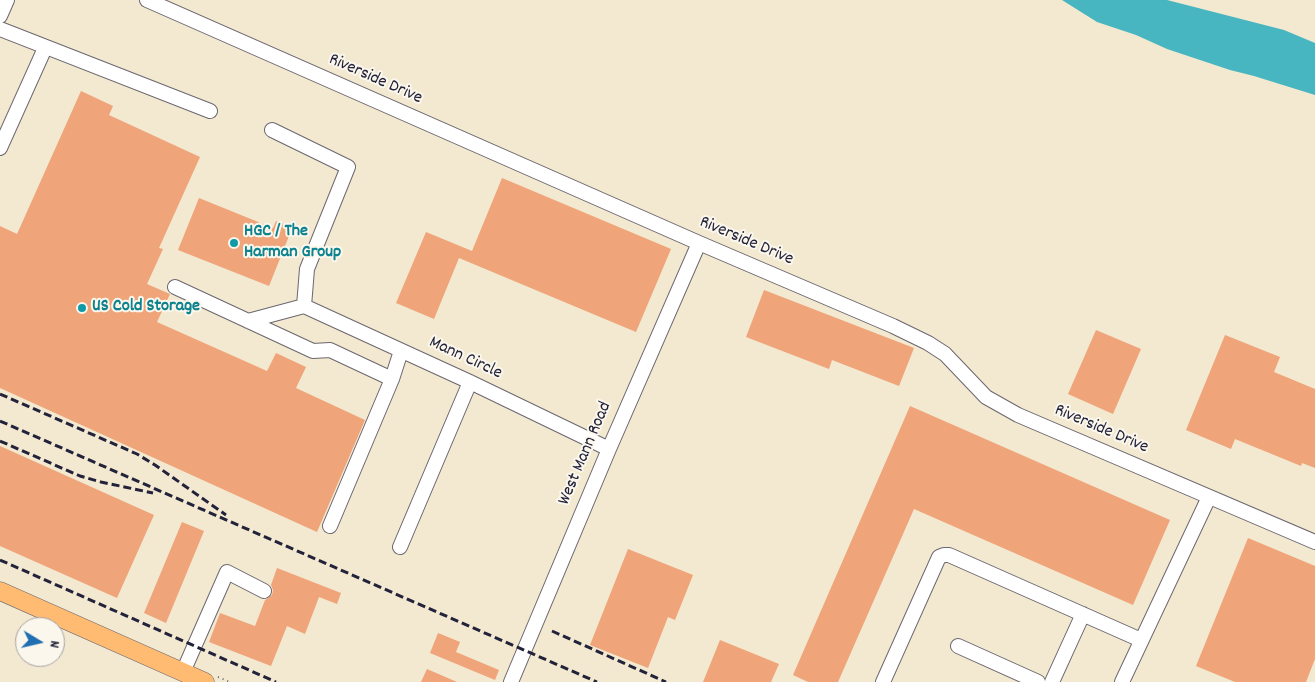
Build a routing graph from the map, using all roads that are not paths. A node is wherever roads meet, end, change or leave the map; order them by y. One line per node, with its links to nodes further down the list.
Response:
1 (7, 0): 3 (street)
2 (147, 0): 9 (street, Riverside Drive)
3 (0, 16)
4 (0, 29): 5 (street)
5 (45, 48): 6 (street); 8 (street)
6 (210, 110)
7 (272, 130): 11 (street)
8 (0, 148)
9 (699, 243): 16 (street, West Mann Road); 17 (street, Riverside Drive)
10 (174, 287): 12 (street)
11 (304, 306): 12 (street); 13 (street, Mann Circle)
12 (248, 321): 14 (street)
13 (401, 351): 14 (street); 15 (street, Mann Circle)
14 (392, 379): 18 (street)
15 (470, 382): 16 (street, Mann Circle); 20 (street)
16 (609, 449): 28 (street, West Mann Road)
17 (1208, 497): 19 (street, Riverside Drive); 24 (street)
18 (330, 526)
19 (1315, 542)
20 (400, 547)
21 (264, 590): 26 (street)
22 (0, 592): 26 (main road)
23 (1083, 614): 24 (street); 29 (street); 31 (street)
24 (1141, 640): 32 (street)
25 (958, 646): 30 (street)
26 (182, 672): 27 (main road)
27 (205, 682)
28 (511, 682)
29 (883, 682)
30 (1038, 682)
31 (1052, 682)
32 (1122, 682)

